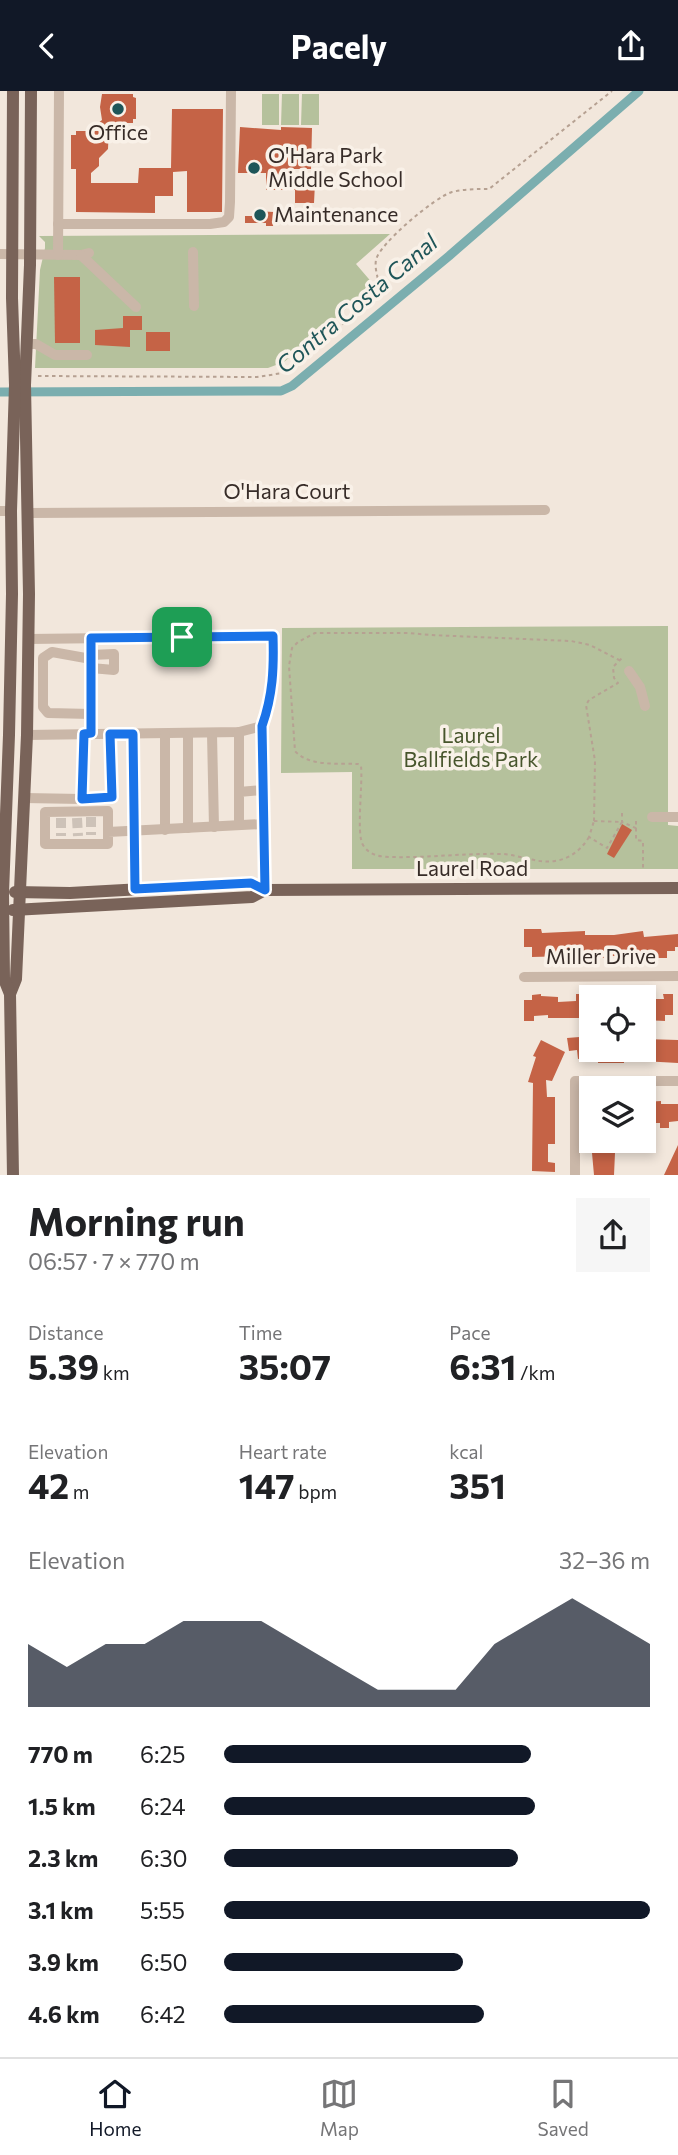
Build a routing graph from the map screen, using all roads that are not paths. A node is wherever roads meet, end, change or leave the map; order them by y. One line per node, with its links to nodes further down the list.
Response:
1 (13, 91): 7 (main road)
2 (30, 91): 8 (main road)
3 (59, 91): 5 (street)
4 (231, 91): 5 (street)
5 (58, 224): 9 (street)
6 (193, 252): 10 (street)
7 (6, 255): 8 (street); 14 (main road)
8 (30, 255): 9 (street); 12 (main road)
9 (58, 255): 11 (street)
10 (194, 306)
11 (136, 307)
12 (27, 344): 13 (street); 14 (main road)
13 (87, 355)
14 (23, 388): 16 (main road); 17 (main road)
15 (545, 510): 17 (street, O'Hara Court)
16 (5, 511): 51 (main road)
17 (28, 513): 19 (main road)
18 (91, 638): 19 (street); 20 (street); 24 (street)
19 (28, 639): 32 (main road)
20 (91, 661): 23 (street); 23 (street)
21 (629, 671): 22 (street)
22 (645, 706)
23 (91, 714): 25 (street)
24 (262, 726): 27 (street); 33 (street)
25 (87, 733): 28 (street); 32 (street); 36 (street)
26 (212, 733): 27 (street); 31 (street); 42 (street)
27 (239, 733): 34 (street)
28 (110, 734): 29 (street); 36 (street)
29 (133, 734): 30 (street); 46 (street)
30 (165, 734): 31 (street); 44 (street)
31 (188, 734): 43 (street)
32 (27, 735): 35 (main road)
33 (262, 790): 34 (street); 40 (street)
34 (239, 792): 41 (street)
35 (24, 798): 36 (street); 50 (main road)
36 (80, 799): 37 (street)
37 (77, 815): 45 (street); 45 (street)
38 (652, 817): 39 (street)
39 (678, 817)
40 (263, 822): 41 (street); 49 (street)
41 (239, 825): 42 (street)
42 (214, 827): 43 (street)
43 (188, 828): 44 (street)
44 (165, 830): 46 (street)
45 (108, 832): 46 (street)
46 (134, 832): 48 (street)
47 (678, 888): 49 (main road, Laurel Road)
48 (135, 889): 49 (main road, Laurel Road); 50 (main road, Laurel Road)
49 (265, 890): 52 (main road, Laurel Road)
50 (21, 892): 51 (main road, Laurel Road); 52 (main road)
51 (2, 893): 53 (main road)
52 (20, 909): 53 (main road, Laurel Road); 56 (main road)
53 (2, 910): 56 (main road)
54 (678, 976): 55 (street, Miller Drive)
55 (524, 977)
56 (10, 995): 58 (main road)
57 (678, 1081): 59 (street)
58 (13, 1175)
59 (575, 1175)

